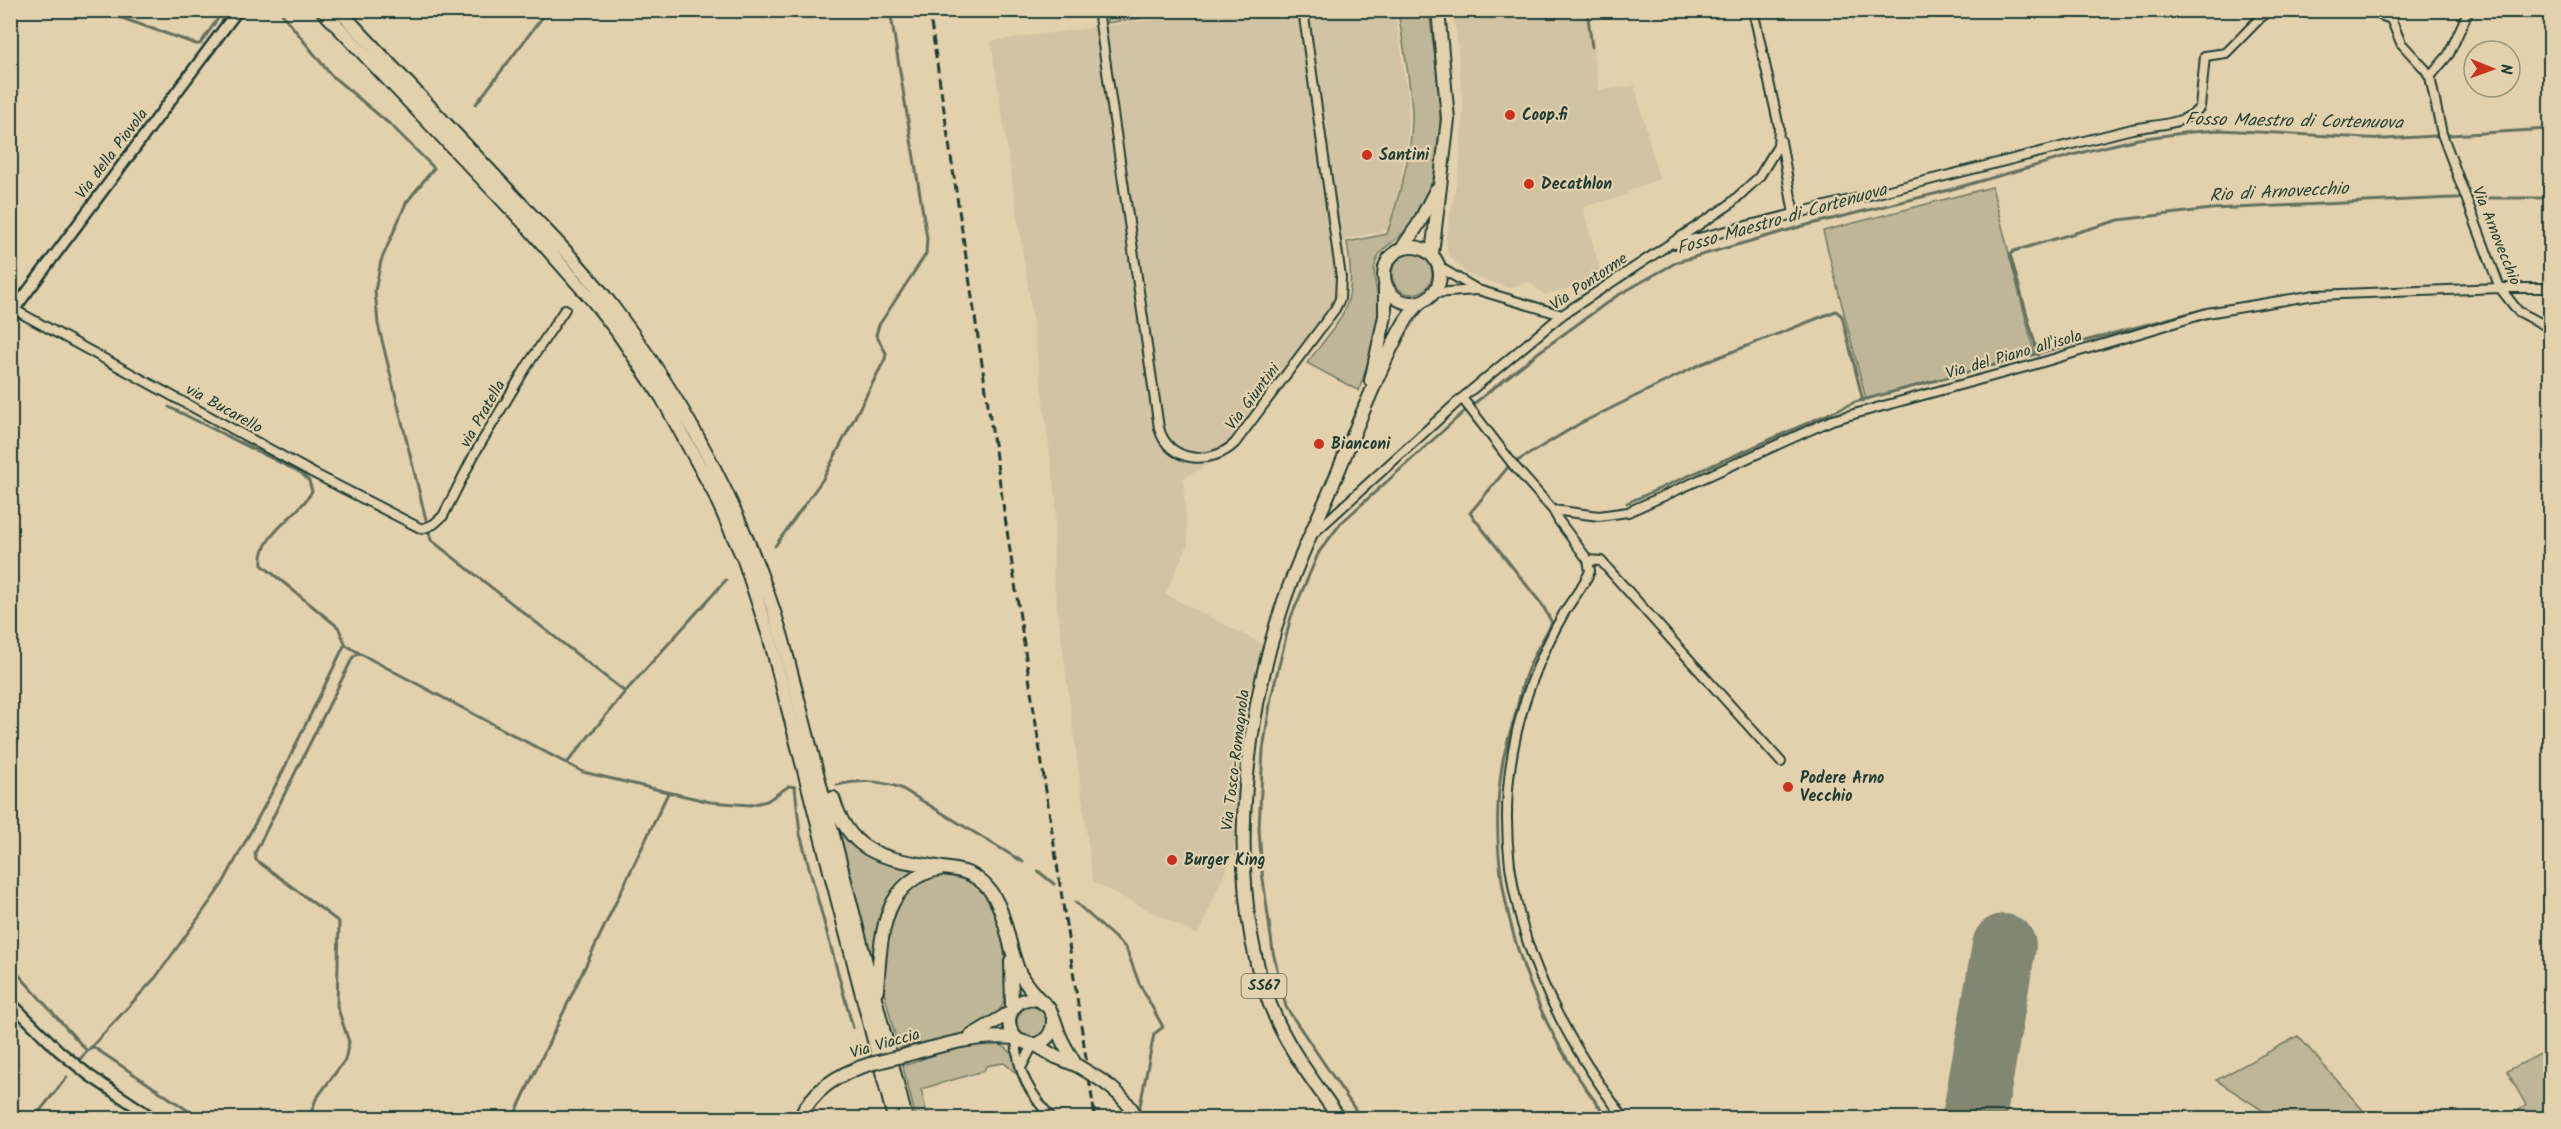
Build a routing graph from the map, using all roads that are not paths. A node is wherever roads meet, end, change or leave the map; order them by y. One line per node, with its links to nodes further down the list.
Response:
1 (238, 10): 26 (street, Via della Piovola)
2 (322, 10): 52 (main road)
3 (339, 10): 35 (main road)
4 (1098, 10): 5 (street, Via Giuntini)
5 (1303, 10)
6 (1438, 10): 13 (main road)
7 (1753, 10): 12 (street, Via Pontorme)
8 (2268, 10): 14 (street)
9 (2469, 10): 11 (street)
10 (2379, 13): 11 (street)
11 (2430, 77): 20 (street, Via Arnovecchio)
12 (1779, 127): 14 (street); 15 (street, Via Pontorme)
13 (1440, 183): 16 (main road); 17 (main road)
14 (1794, 214): 15 (street)
15 (1667, 245): 27 (street, Via Pontorme)
16 (1403, 247): 17 (main road); 19 (main road)
17 (1432, 255): 18 (main road)
18 (1439, 267): 22 (street); 23 (main road)
19 (1385, 285): 24 (main road); 30 (main road)
20 (2500, 288): 21 (street, Via del Piano all'isola); 28 (street, Via Arnovecchio); 31 (street, Via del Piano all'isola)
21 (2550, 288)
22 (1478, 290): 23 (street); 27 (street)
23 (1434, 293): 24 (main road)
24 (1421, 302): 30 (main road)
25 (565, 309): 32 (street, via Pratella)
26 (13, 313): 32 (street, via Bucarello)
27 (1562, 315): 29 (street, Via Pontorme)
28 (2550, 328)
29 (1465, 401): 31 (street); 33 (street, Via Pontorme)
30 (1366, 403): 33 (main road, Via Tosco-Romagnola)
31 (1553, 510): 34 (street)
32 (422, 529)
33 (1311, 536): 49 (main road, Via Tosco-Romagnola / SS67)
34 (1588, 560): 36 (street); 56 (street)
35 (816, 762): 37 (main road); 39 (main road)
36 (1781, 762)
37 (945, 868): 38 (main road); 39 (main road)
38 (1007, 939): 41 (main road); 42 (main road)
39 (876, 1001): 53 (main road)
40 (10, 1002): 50 (street)
41 (1043, 1003): 42 (main road); 43 (main road)
42 (1012, 1011): 44 (main road); 45 (main road)
43 (1053, 1020): 46 (main road); 47 (main road)
44 (1015, 1038): 45 (main road); 46 (main road); 48 (street)
45 (964, 1040): 51 (main road, Via Viaccia, bridge)
46 (1034, 1044): 47 (main road); 48 (street)
47 (1076, 1065): 55 (main road, bridge)
48 (1020, 1069): 54 (street)
49 (1338, 1118)
50 (153, 1119)
51 (800, 1119)
52 (894, 1119)
53 (906, 1119)
54 (1051, 1119)
55 (1137, 1119)
56 (1624, 1119)

